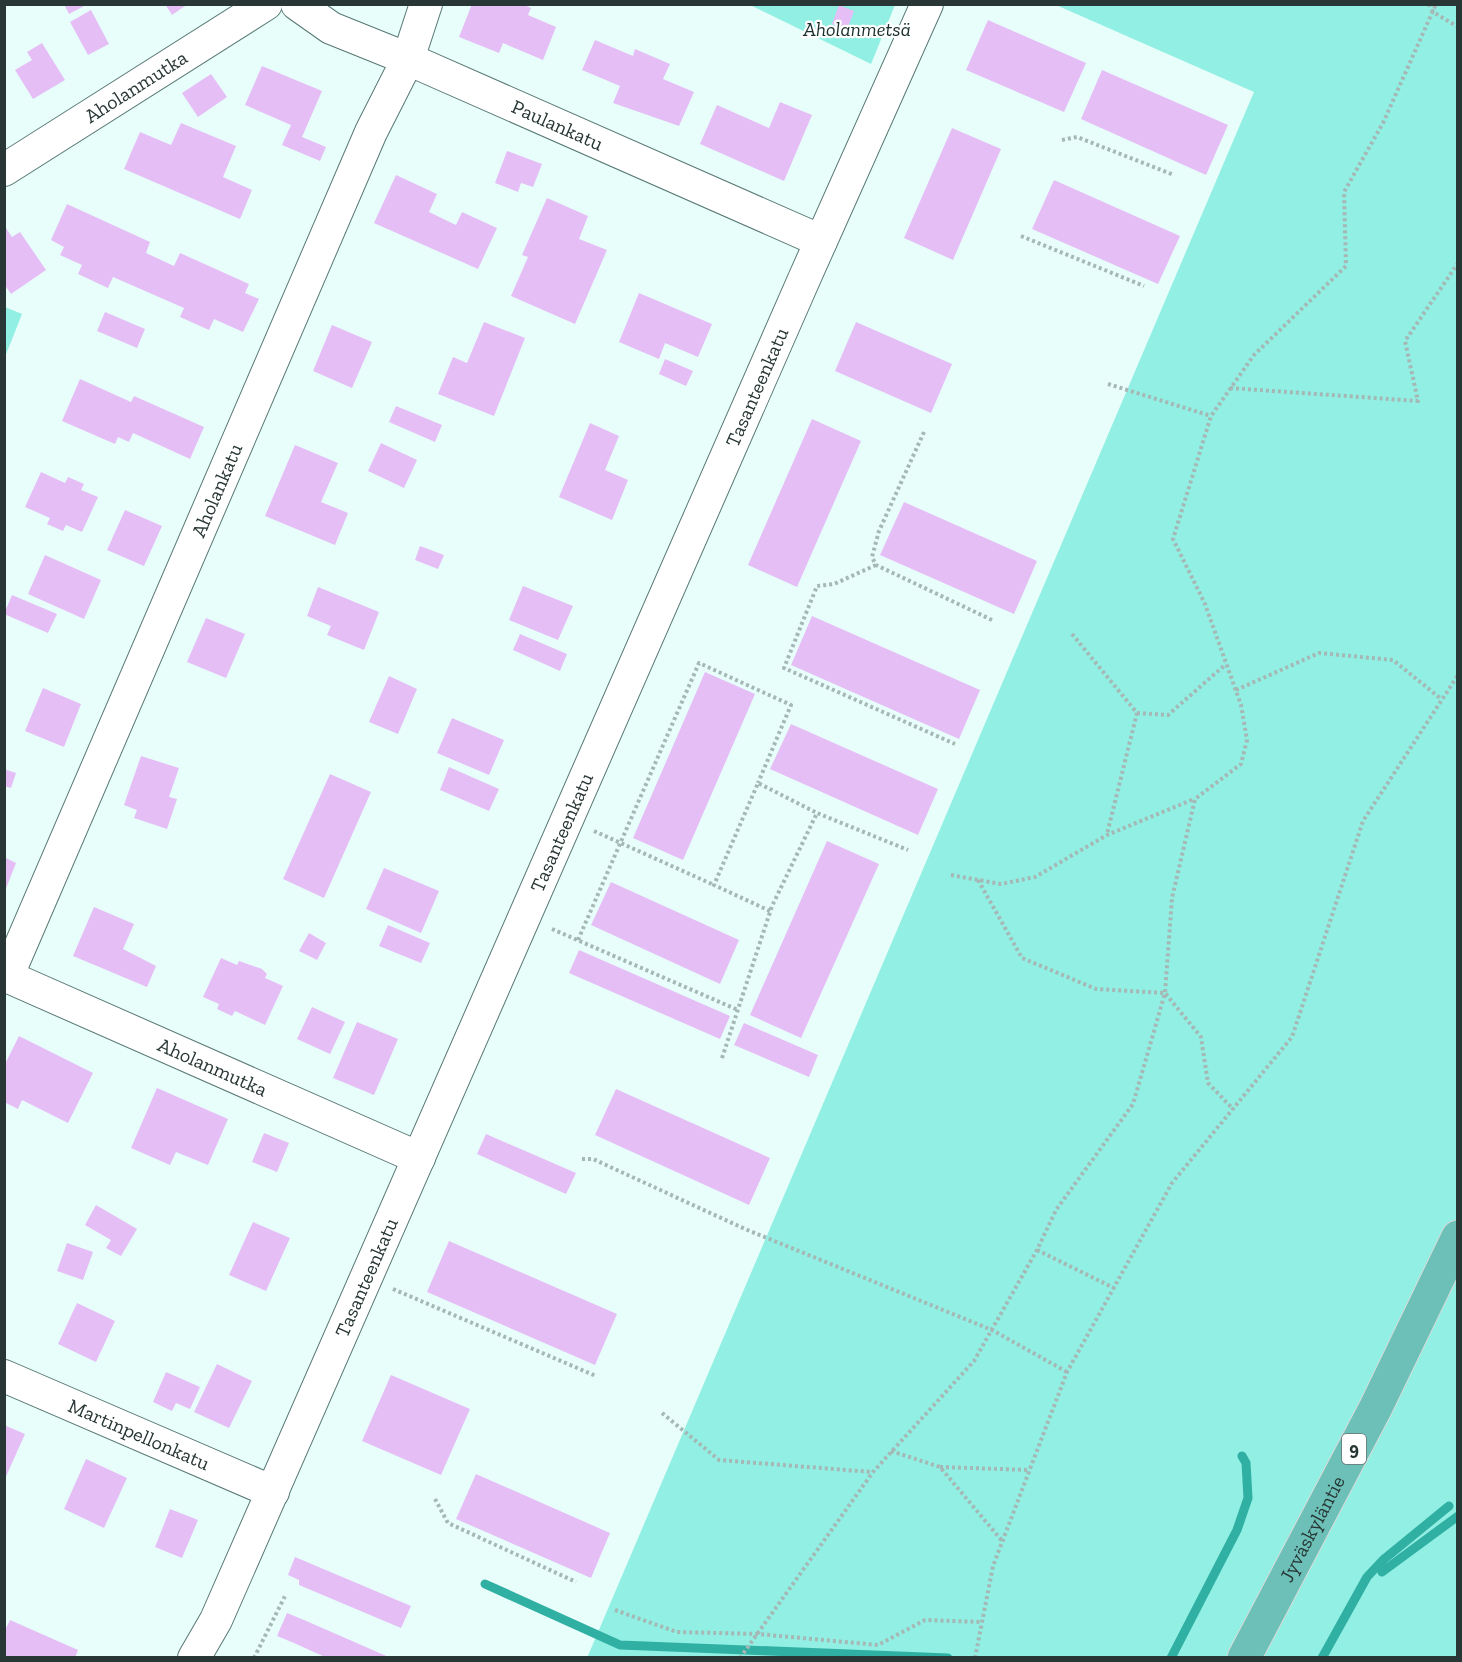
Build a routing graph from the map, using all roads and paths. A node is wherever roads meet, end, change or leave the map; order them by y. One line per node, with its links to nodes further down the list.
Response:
1 (266, 4): 11 (street, Aholanmutka)
2 (297, 4): 9 (street, Paulankatu)
3 (426, 4): 9 (street, Aholankatu)
4 (927, 4): 14 (street, Tasanteenkatu)
5 (1429, 4): 7 (path)
6 (1436, 4): 7 (path)
7 (1433, 12): 8 (path); 18 (path)
8 (1458, 27)
9 (408, 59): 14 (street, Paulankatu); 43 (street, Aholankatu)
10 (1062, 140): 12 (path)
11 (4, 170)
12 (1174, 175)
13 (1021, 236): 16 (path)
14 (821, 241): 48 (street, Tasanteenkatu)
15 (1458, 263): 18 (path)
16 (1144, 286)
17 (1108, 384): 19 (path)
18 (1230, 388): 19 (path)
19 (1210, 416): 24 (path)
20 (924, 432): 21 (path)
21 (876, 566): 22 (path); 29 (path)
22 (992, 620)
23 (1072, 634): 28 (path)
24 (1226, 664): 26 (path); 28 (path)
25 (1458, 675): 27 (path)
26 (1236, 690): 27 (path); 31 (path)
27 (1440, 698): 47 (path)
28 (1137, 713): 34 (path)
29 (955, 744)
30 (758, 783): 32 (path); 35 (path); 39 (path)
31 (1195, 799): 34 (path); 44 (path)
32 (817, 813): 36 (path); 40 (path)
33 (588, 829): 35 (path)
34 (1107, 835): 38 (path)
35 (620, 843): 39 (path); 42 (path)
36 (908, 850)
37 (951, 875): 38 (path)
38 (978, 880): 44 (path)
39 (714, 885): 40 (path)
40 (770, 911): 45 (path)
41 (546, 927): 42 (path)
42 (578, 940): 45 (path)
43 (6, 976): 48 (street, Aholanmutka)
44 (1165, 993): 47 (path); 51 (path)
45 (738, 1010): 46 (path)
46 (722, 1058)
47 (1233, 1109): 53 (path)
48 (419, 1158): 63 (street, Tasanteenkatu)
49 (582, 1159): 54 (path)
50 (1458, 1237): 75 (highway, Jyväskyläntie / 9)
51 (1037, 1250): 53 (path); 54 (path)
52 (387, 1286): 57 (path)
53 (1114, 1288): 55 (path)
54 (992, 1330): 55 (path); 59 (path)
55 (1067, 1372): 61 (path)
56 (4, 1376): 63 (street, Martinpellonkatu)
57 (596, 1376)
58 (662, 1413): 62 (path)
59 (891, 1451): 60 (path); 62 (path)
60 (940, 1467): 61 (path); 65 (path)
61 (1030, 1470): 65 (path)
62 (873, 1472): 70 (path)
63 (273, 1492): 71 (street, Tasanteenkatu)
64 (435, 1499): 66 (path)
65 (1003, 1542): 69 (path)
66 (576, 1582)
67 (286, 1594): 72 (path)
68 (615, 1610): 70 (path)
69 (982, 1622): 70 (path); 74 (path)
70 (758, 1634): 73 (path)
71 (194, 1658)
72 (254, 1658)
73 (740, 1658)
74 (975, 1658)
75 (1244, 1658)

